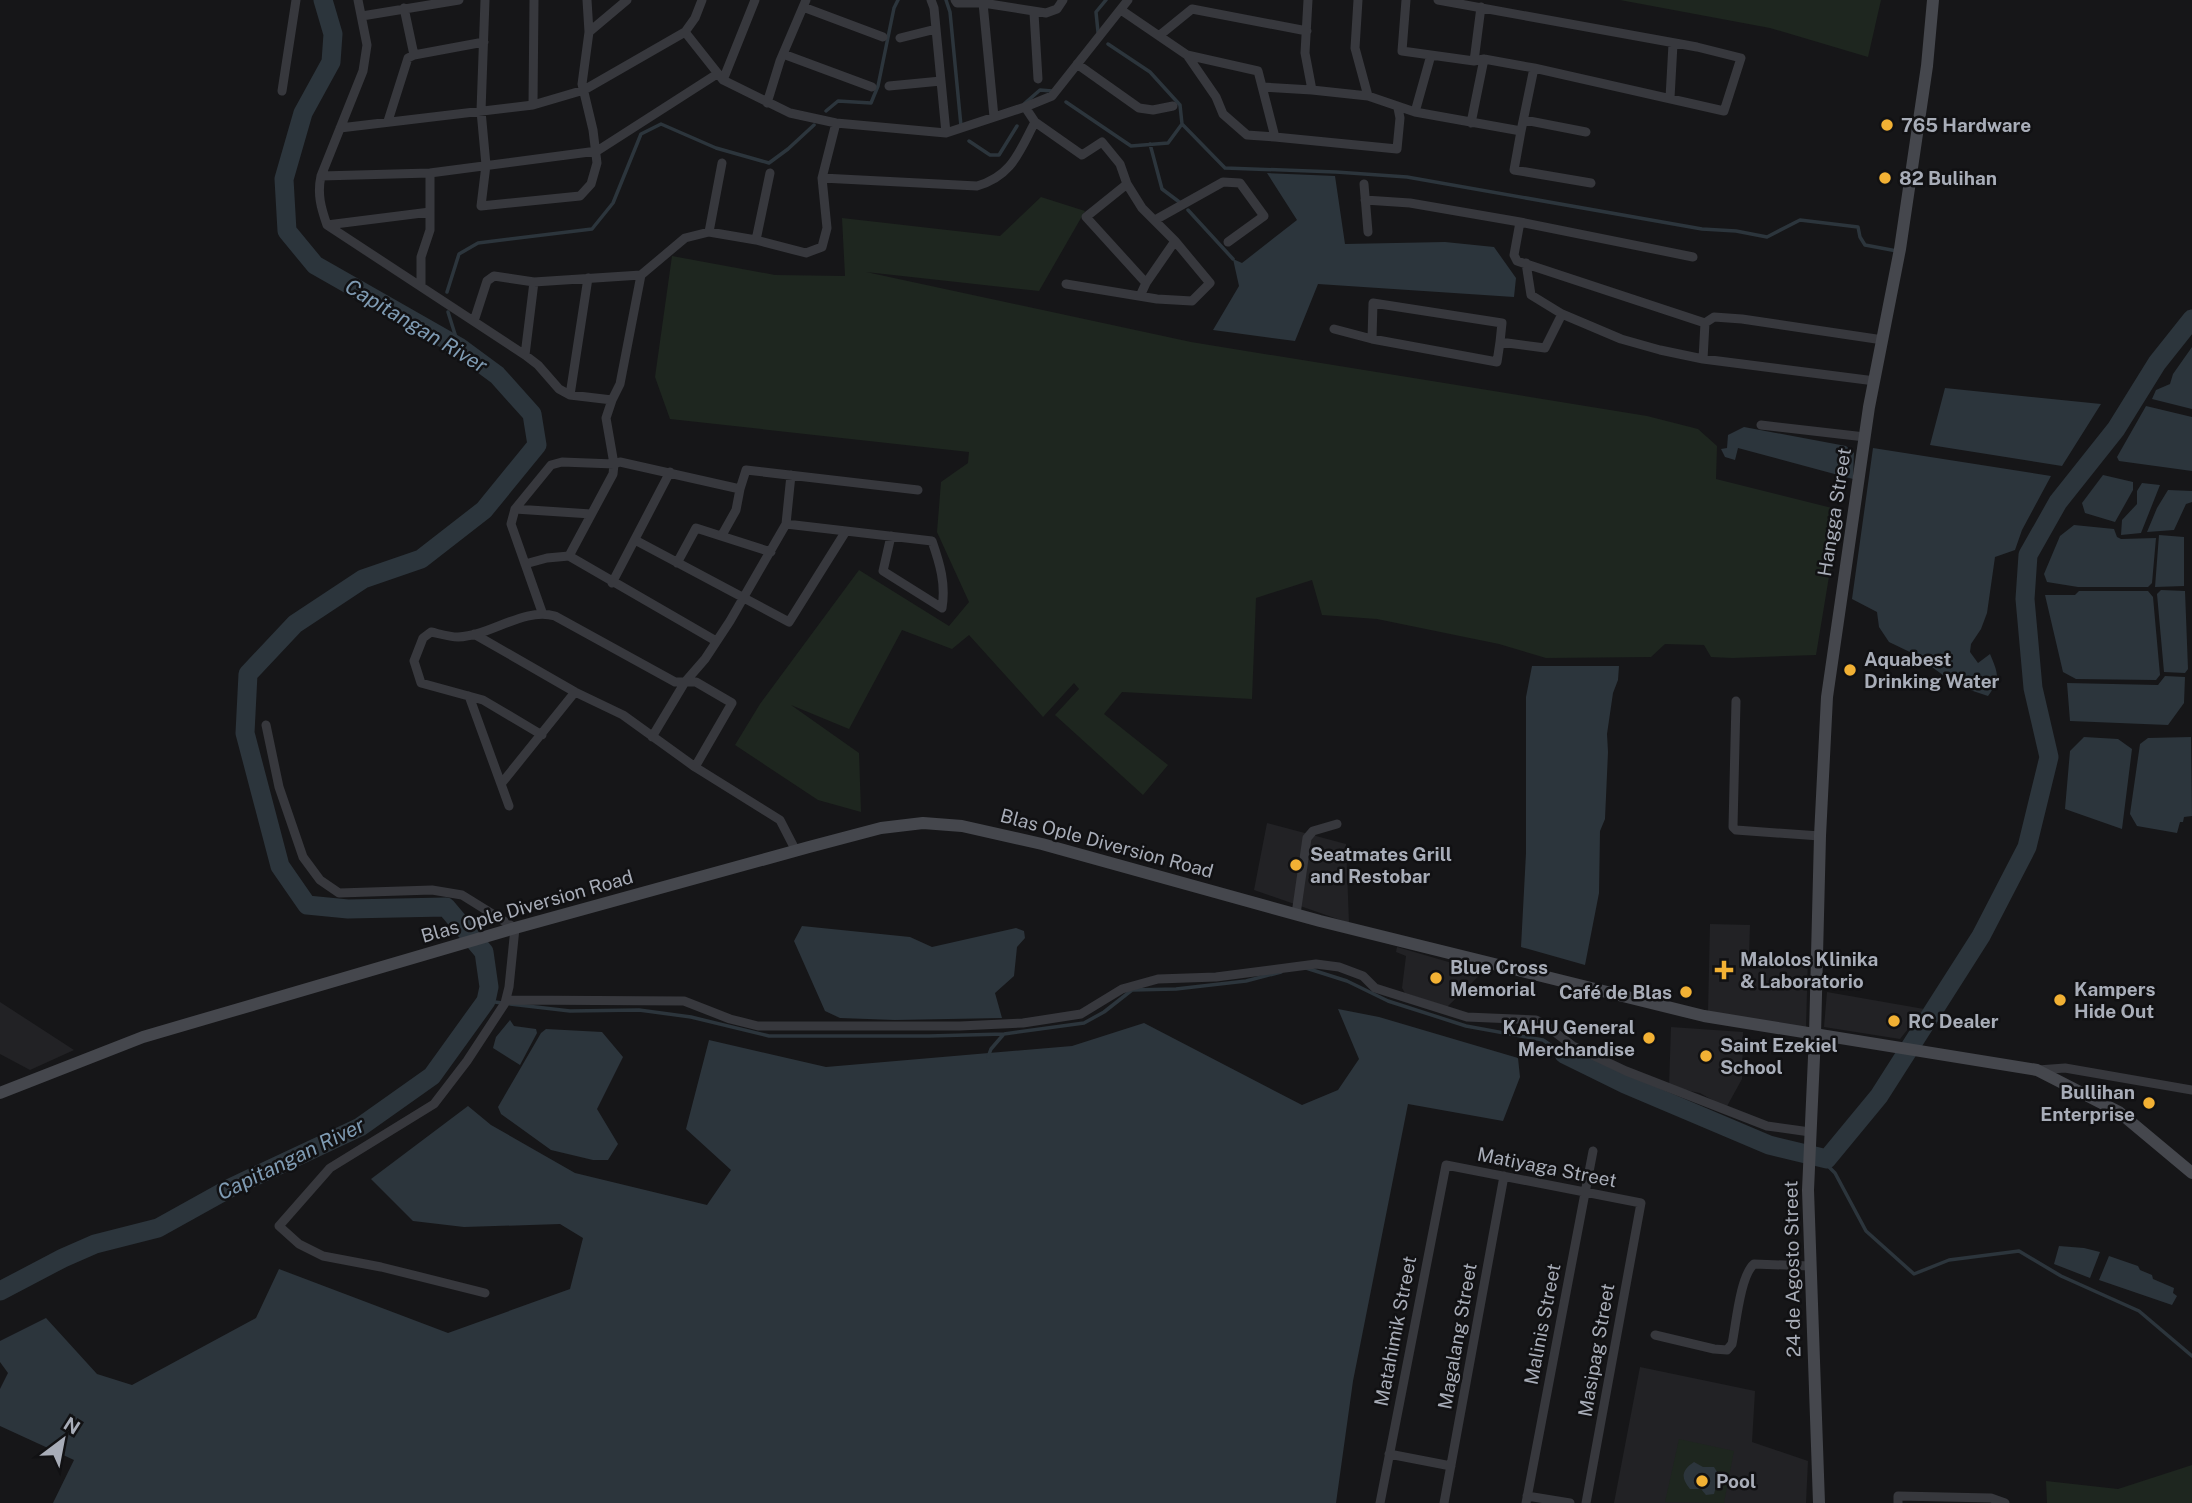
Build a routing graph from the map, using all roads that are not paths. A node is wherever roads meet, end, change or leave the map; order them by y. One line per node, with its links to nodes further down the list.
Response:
1 (296, 0): 50 (street)
2 (358, 0): 25 (street)
3 (459, 0): 22 (street)
4 (485, 0): 33 (street)
5 (534, 0): 54 (street)
6 (587, 0): 28 (street)
7 (627, 0): 28 (street)
8 (702, 0): 29 (street)
9 (755, 0): 42 (street)
10 (931, 0): 26 (street)
11 (955, 0): 19 (street)
12 (1063, 0): 24 (street)
13 (1128, 0): 23 (street)
14 (1308, 0): 27 (street)
15 (1358, 0): 51 (street)
16 (1406, 0): 38 (street)
17 (1438, 0): 21 (street)
18 (1933, 0): 105 (main road, Hangga Street)
19 (983, 3): 24 (street); 60 (street)
20 (805, 4): 31 (street); 35 (street)
21 (1481, 7): 34 (street); 39 (street)
22 (404, 8): 25 (street); 36 (street)
23 (1121, 10): 30 (street); 40 (street)
24 (1034, 13): 43 (street)
25 (362, 16): 66 (street)
26 (936, 29): 32 (street); 44 (street)
27 (1307, 31): 30 (street); 48 (street)
28 (589, 32): 49 (street)
29 (685, 32): 42 (street); 49 (street)
30 (1160, 35): 37 (street)
31 (883, 37)
32 (900, 38)
33 (484, 42): 36 (street); 58 (street)
34 (1674, 44): 52 (street); 52 (street)
35 (783, 54): 45 (street); 53 (street)
36 (414, 55): 62 (street)
37 (1187, 55): 47 (street); 70 (street)
38 (1431, 55): 39 (street); 59 (street)
39 (1479, 60): 41 (street); 65 (street)
40 (1077, 64): 55 (street); 56 (street)
41 (1534, 68): 52 (street); 61 (street)
42 (720, 77): 53 (street); 71 (street)
43 (1038, 79)
44 (941, 81): 46 (street); 69 (street)
45 (872, 86)
46 (890, 86)
47 (1263, 87): 48 (street); 70 (street)
48 (1312, 89): 51 (street)
49 (584, 90): 54 (street); 71 (street)
50 (282, 91)
51 (1368, 96): 57 (street)
52 (1670, 98)
53 (767, 103): 64 (street)
54 (533, 105): 58 (street)
55 (1173, 106)
56 (1025, 107): 60 (street); 63 (street)
57 (1398, 107): 59 (street); 70 (street)
58 (481, 111): 62 (street); 73 (street)
59 (1415, 112): 65 (street)
60 (994, 117): 69 (street)
61 (1524, 120): 67 (street); 68 (street)
62 (388, 121): 66 (street)
63 (1035, 122): 77 (street); 79 (street)
64 (836, 123): 69 (street); 77 (street)
65 (1471, 123): 67 (street)
66 (340, 128): 76 (street)
67 (1521, 131): 78 (street)
68 (1586, 132)
69 (946, 133)
70 (1275, 137)
71 (597, 151): 73 (street); 73 (street)
72 (722, 163): 86 (street)
73 (486, 165): 74 (street)
74 (430, 173): 76 (street); 82 (street)
75 (770, 173): 88 (street)
76 (321, 176): 85 (street)
77 (822, 178): 88 (street)
78 (1591, 183)
79 (1127, 184): 83 (street); 96 (street)
80 (1364, 184): 81 (street)
81 (1365, 200): 84 (street); 87 (street)
82 (430, 212): 85 (street); 98 (street)
83 (1155, 220): 89 (street); 90 (street)
84 (1520, 222): 91 (street); 92 (street)
85 (327, 225): 98 (street)
86 (709, 232): 88 (street); 93 (street)
87 (1368, 232)
88 (755, 240)
89 (1175, 241): 96 (street); 99 (street)
90 (1228, 242)
91 (1693, 257)
92 (1526, 263): 100 (street); 102 (street)
93 (641, 275): 94 (street); 111 (street)
94 (588, 278): 95 (street); 110 (street)
95 (534, 282): 101 (street); 107 (street)
96 (1146, 283): 99 (street)
97 (1066, 284): 99 (street)
98 (421, 286): 101 (street)
99 (1140, 296)
100 (1562, 314): 106 (street); 108 (street)
101 (474, 321): 107 (street)
102 (1704, 323): 105 (street); 108 (street)
103 (1334, 329): 104 (street)
104 (1372, 339): 106 (street); 106 (street)
105 (1883, 340): 109 (main road, Hangga Street)
106 (1500, 342)
107 (525, 355): 110 (street)
108 (1703, 359): 109 (street)
109 (1875, 381): 113 (main road, Hangga Street)
110 (570, 395): 111 (street)
111 (612, 400): 114 (street)
112 (1761, 425): 113 (street)
113 (1865, 437): 146 (main road, Hangga Street)
114 (614, 464): 115 (street); 119 (street); 120 (street)
115 (670, 472): 117 (street); 125 (street)
116 (790, 475): 117 (street); 118 (street); 121 (street)
117 (740, 489): 123 (street)
118 (918, 490)
119 (515, 509): 120 (street); 129 (street)
120 (591, 514): 127 (street)
121 (786, 524): 122 (street); 126 (street)
122 (846, 531): 124 (street); 131 (street)
123 (722, 535): 126 (street); 128 (street)
124 (891, 536): 124 (street)
125 (635, 540): 128 (street); 130 (street)
126 (771, 552): 131 (street)
127 (569, 556): 129 (street); 130 (street)
128 (677, 563): 131 (street)
129 (525, 564): 132 (street)
130 (612, 583): 134 (street)
131 (743, 597): 134 (street)
132 (542, 612): 133 (street); 135 (street)
133 (474, 634): 136 (street); 137 (street)
134 (716, 640): 135 (street)
135 (685, 682): 141 (street); 142 (street)
136 (575, 692): 140 (street); 141 (street)
137 (470, 696): 140 (street); 143 (street)
138 (1735, 701): 146 (street)
139 (266, 725): 149 (street)
140 (542, 735): 143 (street)
141 (652, 737): 142 (street)
142 (695, 767): 147 (street)
143 (501, 784): 144 (street)
144 (509, 806)
145 (1338, 824): 148 (street)
146 (1820, 836): 151 (main road, Hangga Street)
147 (796, 850): 148 (main road, Blas Ople Diversion Road); 149 (main road, Blas Ople Diversion Road)
148 (1296, 914): 151 (main road, Blas Ople Diversion Road)
149 (511, 930): 150 (street); 154 (main road, Blas Ople Diversion Road)
150 (505, 1001): 155 (street); 163 (street)
151 (1815, 1035): 152 (main road, Blas Ople Diversion Road); 155 (main road, 24 de Agosto Street)
152 (2037, 1070): 153 (street); 158 (main road, Blas Ople Diversion Road)
153 (2192, 1090)
154 (0, 1093)
155 (1810, 1137): 162 (main road, 24 de Agosto Street)
156 (1593, 1151): 160 (street, Malinis Street)
157 (1446, 1165): 159 (street, Matiyaga Street); 165 (street, Matahimik Street)
158 (2192, 1174)
159 (1504, 1176): 160 (street, Matiyaga Street); 166 (street, Magalang Street)
160 (1585, 1192): 161 (street, Matiyaga Street); 167 (street, Malinis Street)
161 (1641, 1203): 172 (street, Masipag Street)
162 (1810, 1266): 164 (street); 173 (main road, 24 de Agosto Street)
163 (485, 1293)
164 (1655, 1335)
165 (1389, 1454): 166 (street); 169 (street, Matahimik Street)
166 (1451, 1466): 170 (street, Magalang Street)
167 (1527, 1499): 171 (street)
168 (1961, 1500): 174 (street); 175 (street)
169 (1380, 1503)
170 (1444, 1503)
171 (1570, 1503)
172 (1586, 1503)
173 (1819, 1503)
174 (1898, 1503)
175 (2005, 1503)

